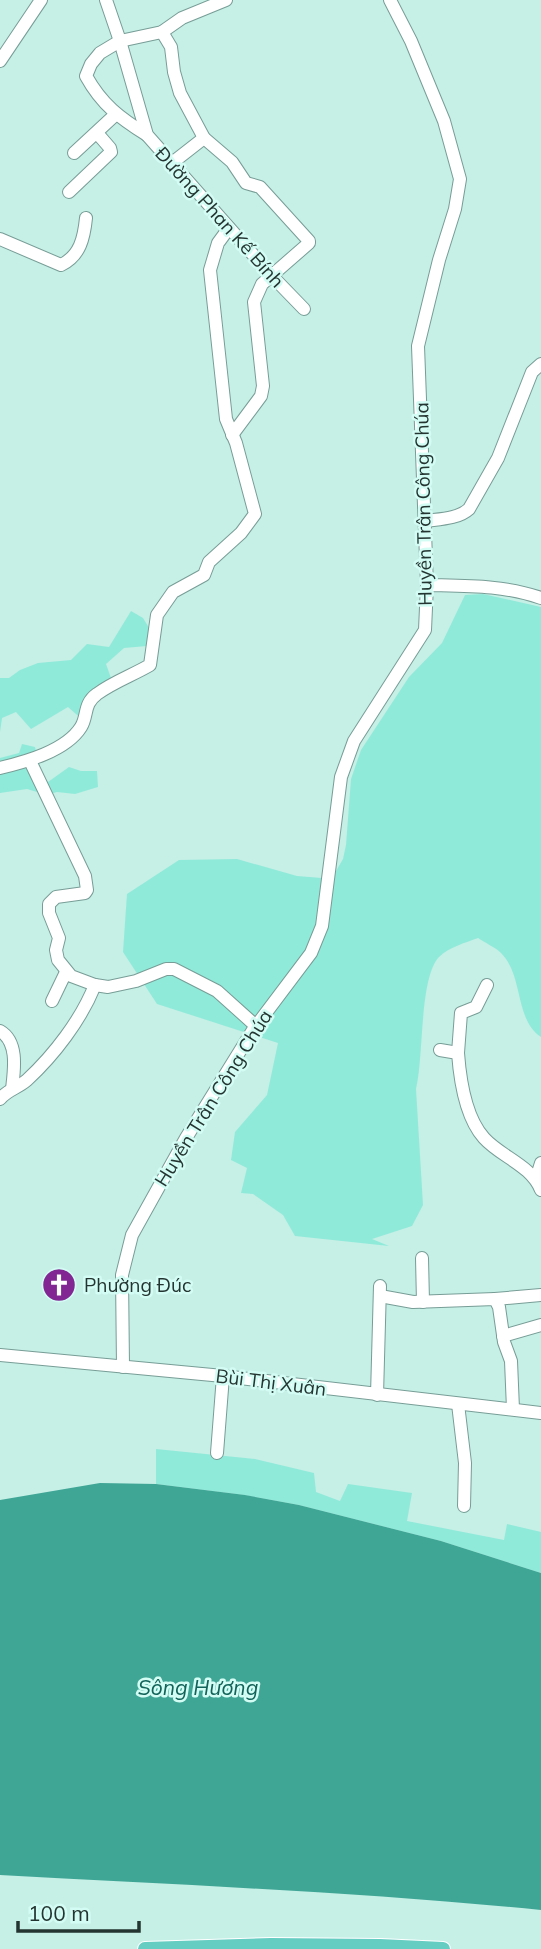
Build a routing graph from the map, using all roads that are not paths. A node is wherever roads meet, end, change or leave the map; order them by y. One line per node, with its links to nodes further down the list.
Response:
1 (41, 0): 7 (street)
2 (106, 0): 6 (street, Đường Phan Kế Bính)
3 (226, 0): 5 (street)
4 (390, 0): 22 (street, Huyền Trân Công Chúa)
5 (162, 33): 6 (street); 11 (street)
6 (120, 41): 8 (street); 10 (street, Đường Phan Kế Bính)
7 (0, 61)
8 (115, 115): 9 (street); 10 (street)
9 (97, 133): 12 (street); 14 (street)
10 (147, 135): 13 (street, Đường Phan Kế Bính)
11 (204, 138): 13 (street); 18 (street)
12 (74, 153)
13 (172, 163): 16 (street, Đường Phan Kế Bính)
14 (69, 191)
15 (86, 218): 17 (street)
16 (229, 228): 18 (street, Đường Phan Kế Bính); 21 (street)
17 (0, 239)
18 (272, 276): 19 (street, Đường Phan Kế Bính); 21 (street)
19 (304, 309)
20 (541, 364): 22 (street)
21 (232, 435): 25 (street)
22 (425, 521): 23 (street, Huyền Trân Công Chúa)
23 (426, 585): 24 (street); 31 (street, Huyền Trân Công Chúa)
24 (541, 598)
25 (30, 761): 26 (street); 27 (street)
26 (0, 768)
27 (66, 972): 28 (street); 30 (street)
28 (95, 985): 31 (street); 35 (street)
29 (487, 985): 34 (street)
30 (52, 1001)
31 (256, 1026): 46 (street, Huyền Trân Công Chúa)
32 (0, 1031): 35 (street)
33 (440, 1050): 34 (street)
34 (458, 1054): 38 (street)
35 (12, 1089): 36 (street)
36 (0, 1099)
37 (541, 1163): 38 (street)
38 (538, 1184)
39 (422, 1258): 42 (street)
40 (541, 1295): 41 (street)
41 (495, 1298): 42 (street); 44 (street)
42 (423, 1302): 48 (street)
43 (541, 1325): 44 (street)
44 (503, 1336): 50 (street)
45 (0, 1355): 46 (street, Bùi Thị Xuân)
46 (123, 1367): 47 (street, Bùi Thị Xuân)
47 (223, 1376): 48 (street, Bùi Thị Xuân); 52 (street)
48 (377, 1395): 49 (street, Bùi Thị Xuân)
49 (458, 1404): 50 (street, Bùi Thị Xuân); 53 (street)
50 (513, 1409): 51 (street, Bùi Thị Xuân)
51 (541, 1413)
52 (217, 1453)
53 (464, 1506)
54 (272, 1947): 55 (main road); 56 (main road)
55 (176, 1948): 57 (main road)
56 (417, 1948): 58 (main road)
57 (145, 1949)
58 (443, 1949)

